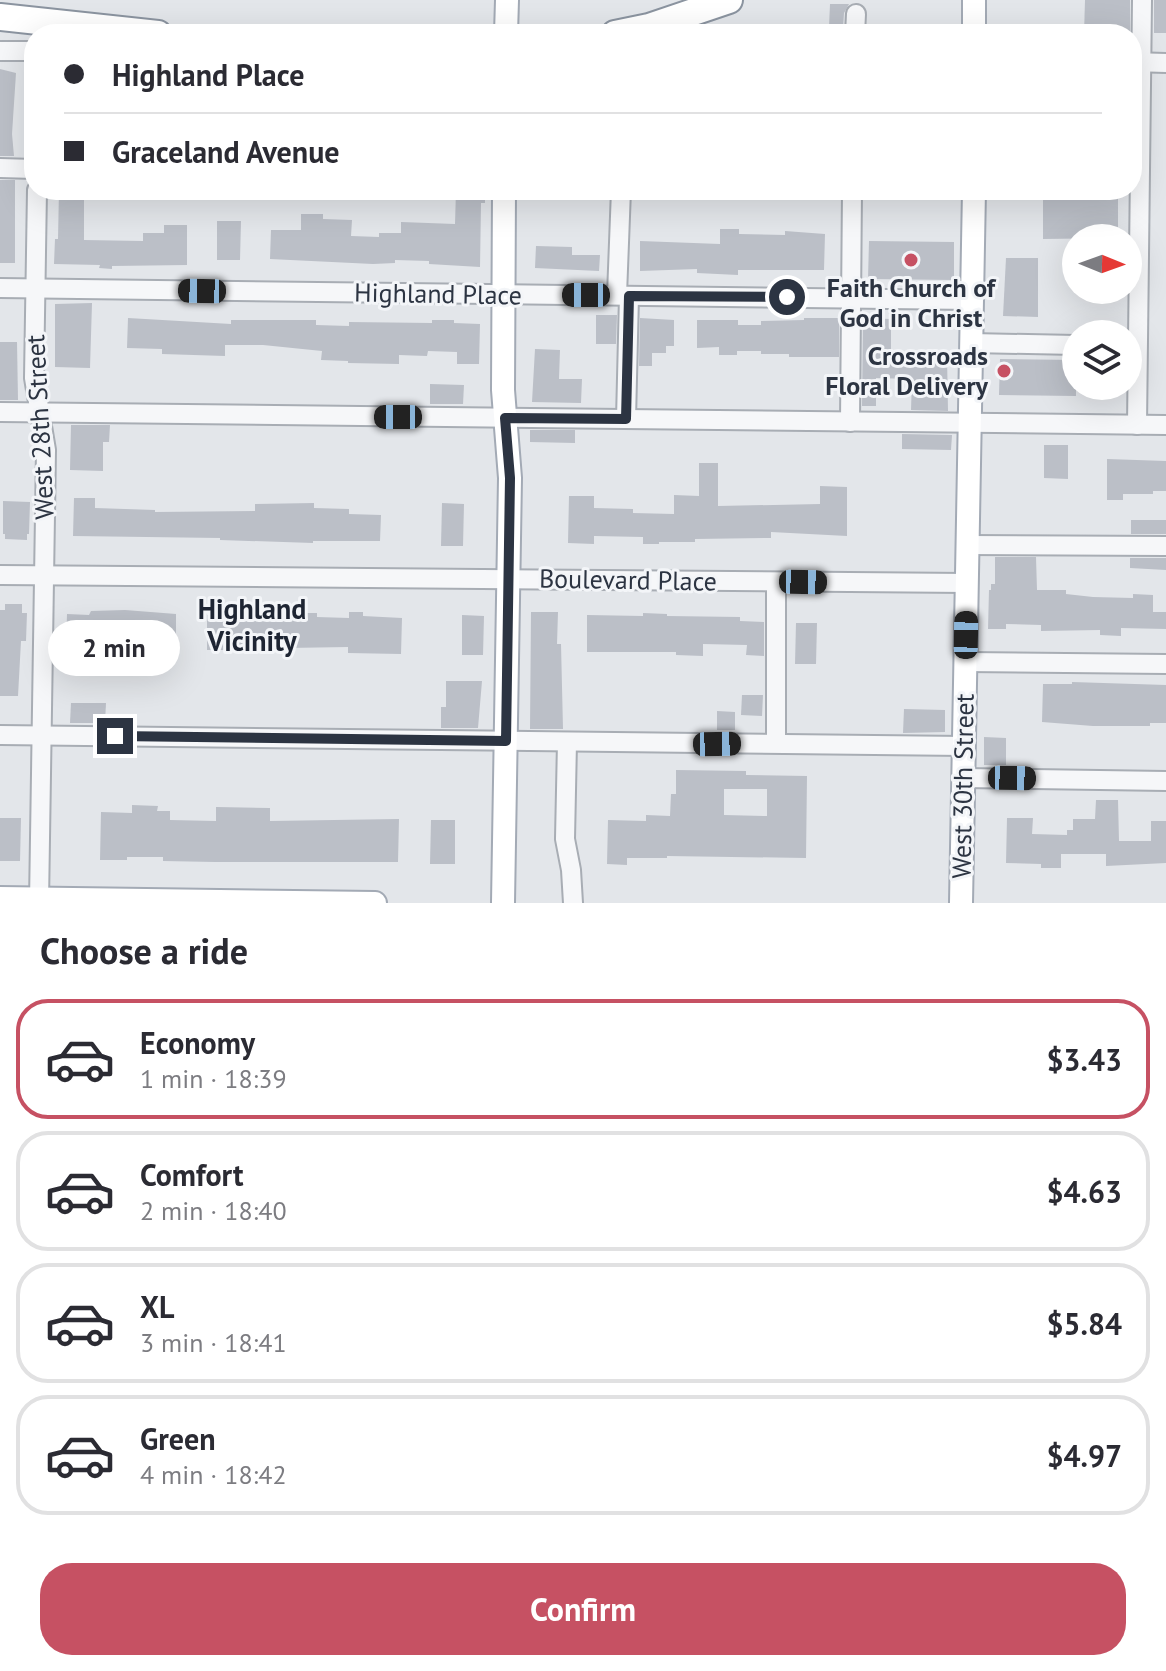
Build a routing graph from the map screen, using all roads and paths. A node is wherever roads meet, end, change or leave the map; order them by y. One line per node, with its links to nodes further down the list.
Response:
1 (507, 0): 8 (main road)
2 (729, 0): 9 (highway)
3 (974, 0): 11 (main road)
4 (1142, 0): 12 (street)
5 (856, 14): 10 (street)
6 (0, 17): 7 (highway)
7 (65, 24)
8 (506, 24)
9 (658, 24)
10 (856, 24)
11 (974, 24)
12 (1140, 24)
13 (0, 51): 14 (street)
14 (24, 51)
15 (1142, 62): 16 (street)
16 (1166, 63)
17 (0, 168): 18 (street)
18 (24, 169)
19 (37, 200): 26 (street, West 28th Street)
20 (504, 200): 27 (main road)
21 (621, 200): 28 (street)
22 (852, 200): 29 (street)
23 (974, 200): 30 (main road, West 30th Street)
24 (1135, 200): 31 (street)
25 (0, 288): 26 (street, Highland Place)
26 (35, 289): 27 (street, Highland Place); 36 (street, West 28th Street)
27 (503, 294): 28 (street, Highland Place); 37 (main road)
28 (623, 296): 29 (street, Highland Place); 38 (street)
29 (850, 298): 30 (street, Highland Place); 39 (street)
30 (972, 300): 32 (main road, West 30th Street)
31 (1133, 320)
32 (971, 343): 33 (street); 40 (main road, West 30th Street)
33 (1062, 345)
34 (1136, 400): 41 (street)
35 (0, 412): 36 (street)
36 (40, 413): 37 (street); 45 (street, West 28th Street)
37 (505, 418): 38 (street); 47 (main road)
38 (626, 419): 39 (street)
39 (850, 422): 40 (street)
40 (969, 423): 41 (street); 43 (main road, West 30th Street)
41 (1137, 425): 42 (street)
42 (1166, 425)
43 (968, 545): 44 (street); 49 (main road, West 30th Street)
44 (1166, 546)
45 (43, 574): 46 (street, Boulevard Place); 47 (street, Boulevard Place); 53 (street, West 28th Street)
46 (0, 575)
47 (508, 579): 48 (street, Boulevard Place); 54 (main road)
48 (776, 582): 49 (street, Boulevard Place); 56 (street)
49 (967, 583): 50 (main road, West 30th Street)
50 (966, 662): 51 (street); 57 (main road, West 30th Street)
51 (1166, 664)
52 (0, 735): 53 (street)
53 (41, 735): 54 (street); 61 (street, West 28th Street)
54 (506, 741): 55 (street); 63 (main road)
55 (567, 742): 56 (street); 64 (street)
56 (776, 743): 57 (street)
57 (964, 746): 58 (main road, West 30th Street)
58 (963, 778): 59 (street); 65 (main road, West 30th Street)
59 (1166, 781)
60 (0, 898): 61 (main road)
61 (39, 901): 62 (main road)
62 (375, 903)
63 (503, 903)
64 (573, 903)
65 (961, 903)

